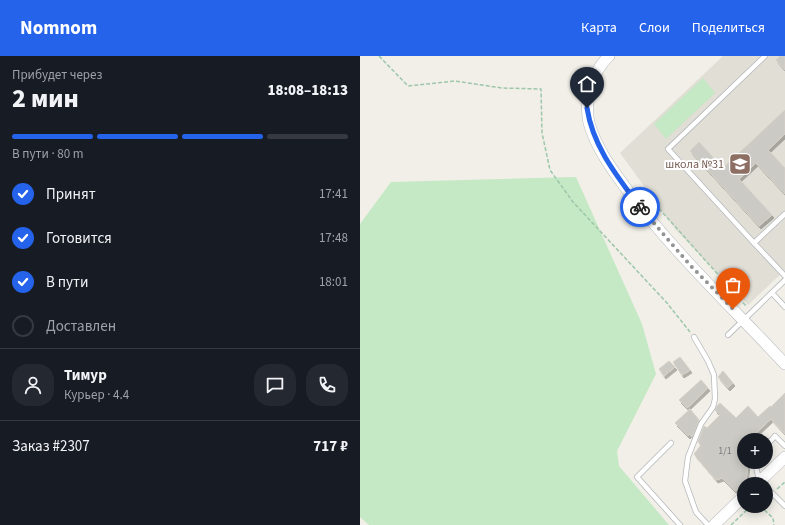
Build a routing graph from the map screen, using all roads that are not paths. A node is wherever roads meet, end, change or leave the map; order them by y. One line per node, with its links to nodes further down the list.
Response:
1 (609, 56): 9 (street)
2 (765, 56): 4 (lane)
3 (785, 214): 4 (lane)
4 (754, 243): 5 (lane)
5 (785, 276)
6 (785, 280): 7 (lane)
7 (772, 293): 8 (lane); 9 (lane)
8 (785, 307)
9 (747, 314): 10 (lane); 12 (street)
10 (728, 335)
11 (694, 337): 22 (lane)
12 (785, 364)
13 (773, 438): 15 (lane)
14 (671, 443): 21 (lane)
15 (785, 446)
16 (783, 463): 17 (street)
17 (768, 477)
18 (773, 495): 20 (lane)
19 (737, 503): 23 (street)
20 (785, 506)
21 (680, 525)
22 (708, 525)
23 (714, 525)

